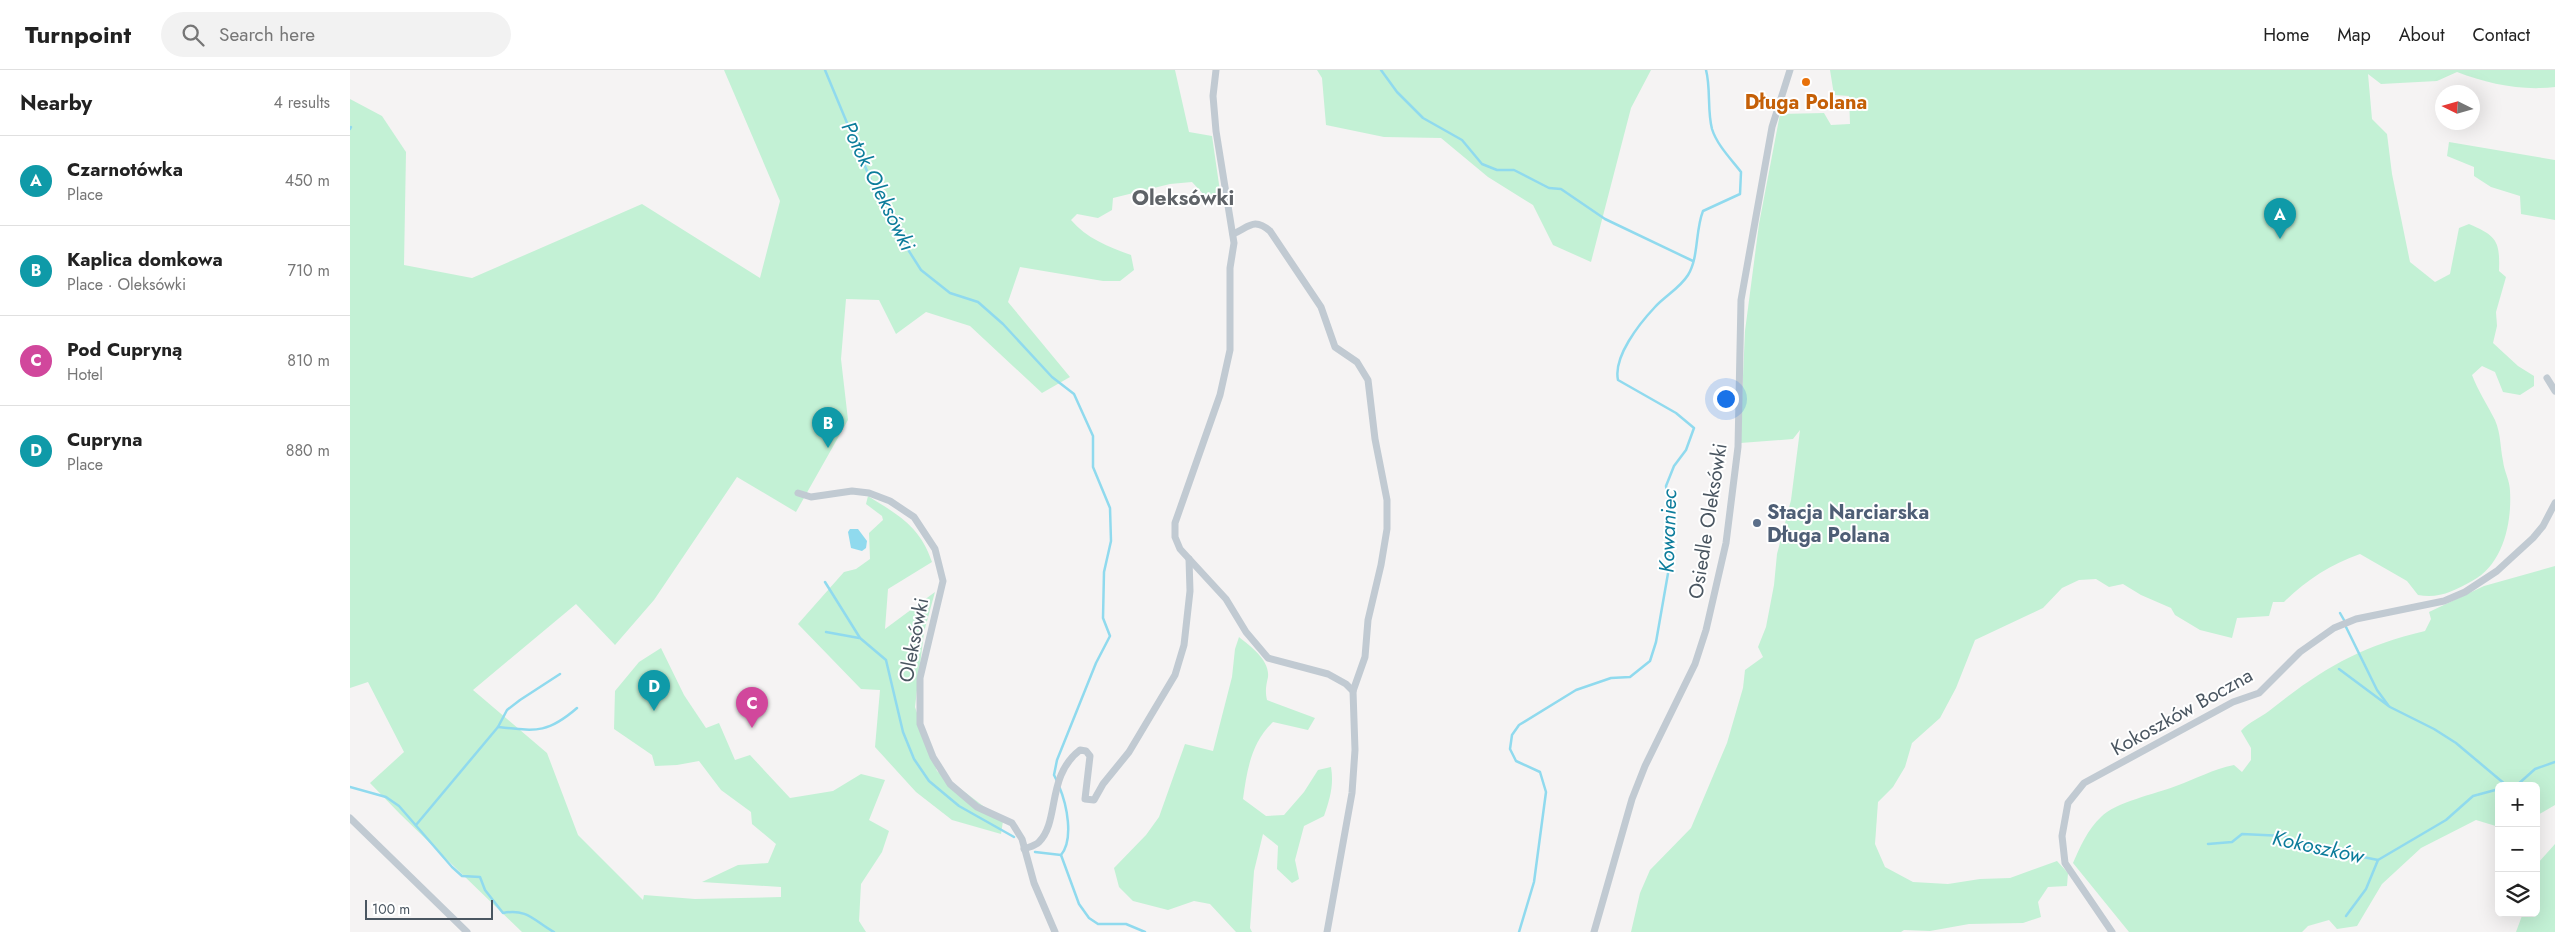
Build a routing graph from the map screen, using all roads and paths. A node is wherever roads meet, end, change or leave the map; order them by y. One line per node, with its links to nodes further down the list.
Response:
1 (1216, 70): 3 (street)
2 (1790, 70): 15 (street, Osiedle Oleksówki)
3 (1233, 234): 8 (street); 9 (street)
4 (2546, 378): 5 (street)
5 (2555, 391)
6 (798, 493): 11 (street, Oleksówki)
7 (2555, 503): 16 (street, Kokoszków Boczna)
8 (1189, 559): 9 (street); 11 (street)
9 (1353, 691): 14 (street)
10 (350, 818): 12 (street)
11 (1024, 848): 13 (street, Oleksówki)
12 (467, 932)
13 (1056, 932)
14 (1328, 932)
15 (1594, 932)
16 (2112, 932)

